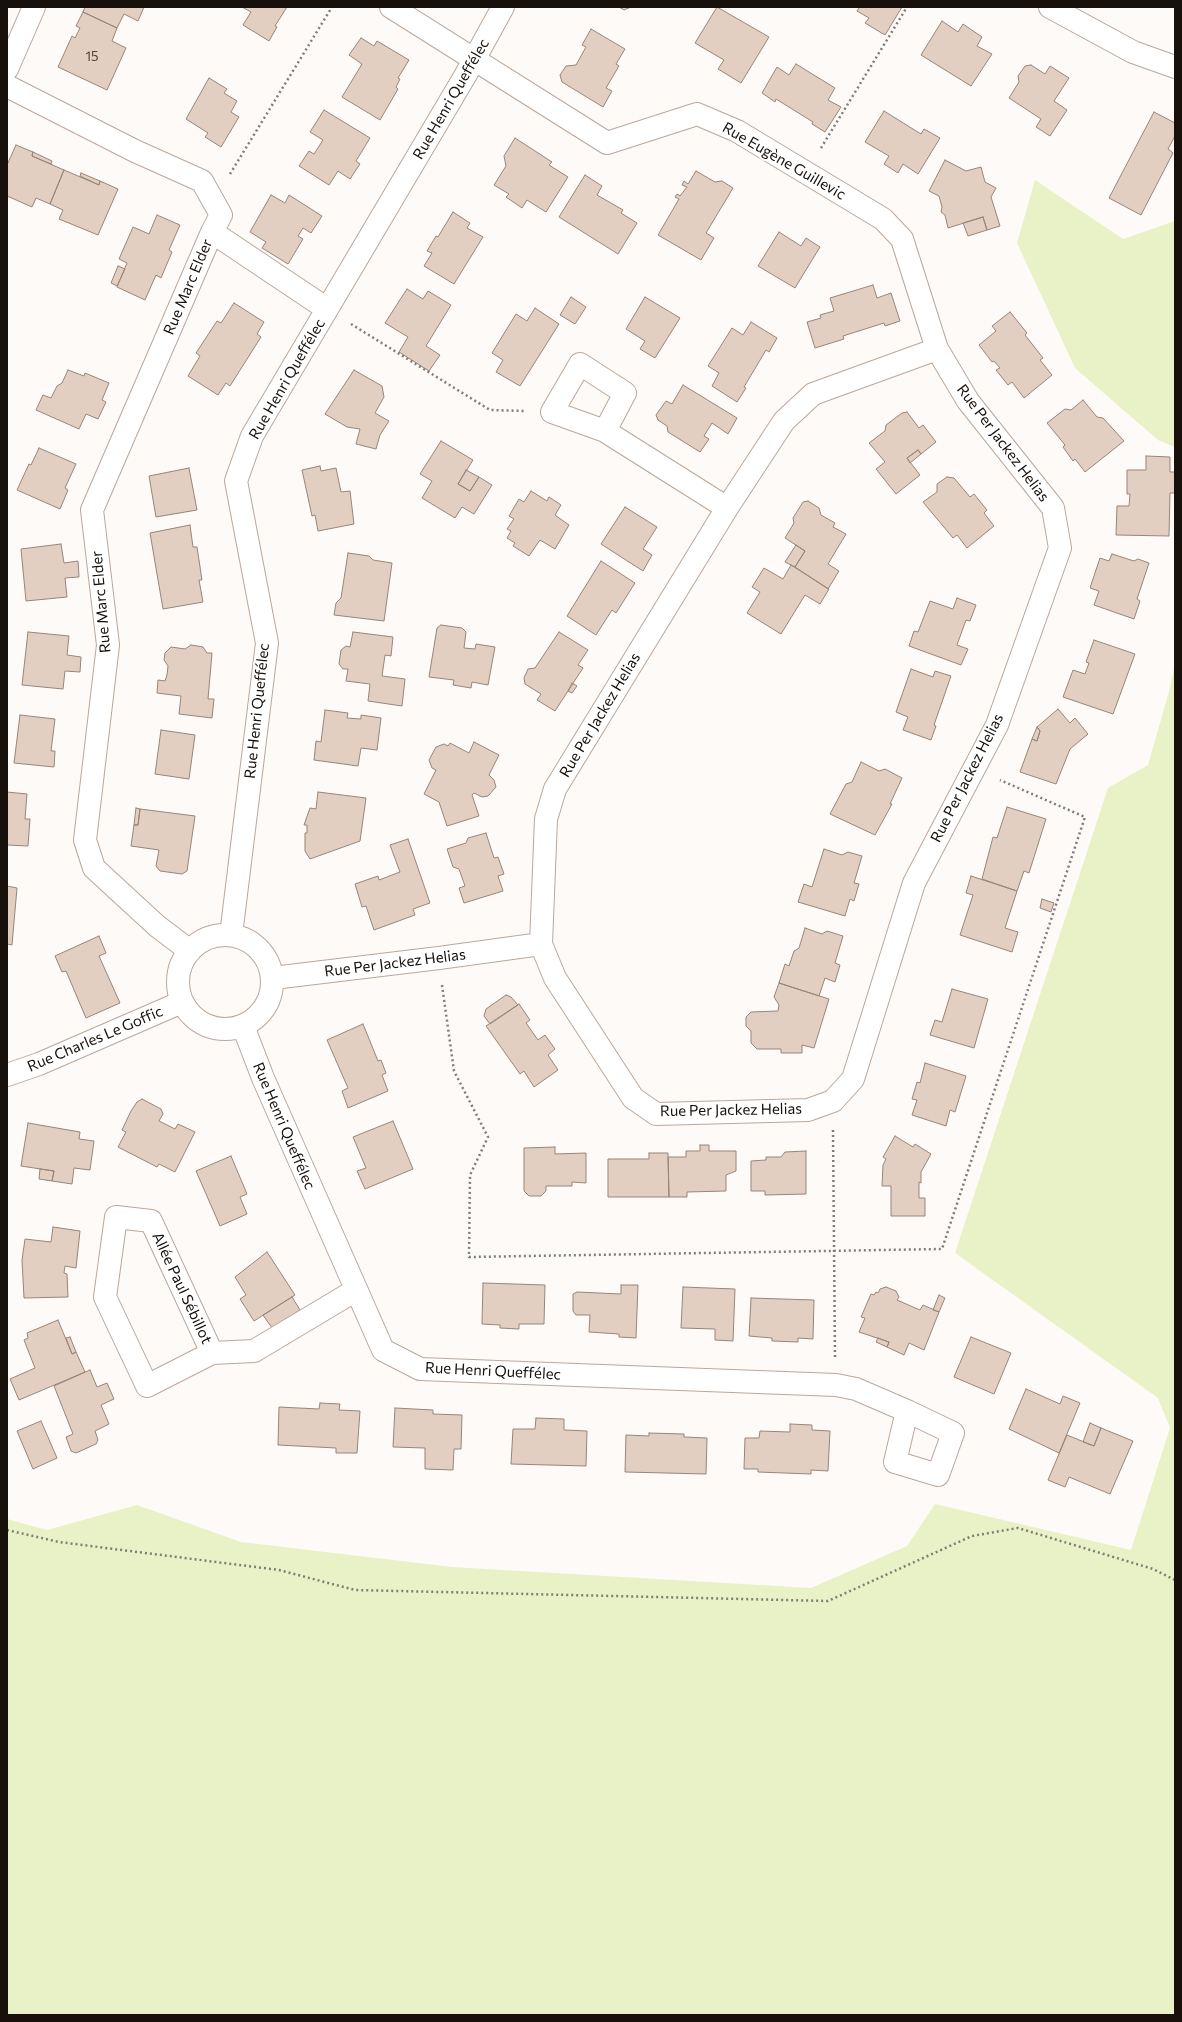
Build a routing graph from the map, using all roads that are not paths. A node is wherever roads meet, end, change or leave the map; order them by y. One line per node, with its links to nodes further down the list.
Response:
1 (34, 7): 7 (street)
2 (391, 7): 5 (street, Rue Eugène Guillevic)
3 (503, 7): 5 (street, Rue Henri Queffélec)
4 (1050, 7): 6 (street)
5 (474, 59): 10 (street, Rue Henri Queffélec); 11 (street, Rue Eugène Guillevic)
6 (1175, 67)
7 (7, 69)
8 (7, 86): 9 (street, Rue Marc Elder)
9 (212, 232): 10 (street, Rue Marc Elder); 16 (street, Rue Marc Elder)
10 (327, 309): 14 (street, Rue Henri Queffélec)
11 (936, 349): 13 (street, Rue Per Jackez Helias); 15 (street, Rue Per Jackez Helias)
12 (605, 431): 12 (street); 13 (street)
13 (727, 508): 15 (street, Rue Per Jackez Helias)
14 (231, 935): 16 (street); 17 (street)
15 (541, 944): 17 (street, Rue Per Jackez Helias)
16 (190, 951): 18 (street)
17 (273, 978): 19 (street)
18 (182, 1002): 19 (street); 20 (street, Rue Charles Le Goffic)
19 (243, 1026): 21 (street, Rue Henri Queffélec)
20 (7, 1075)
21 (356, 1290): 22 (street, Allée Paul Sébillot); 23 (street, Rue Henri Queffélec)
22 (212, 1353): 22 (street, Allée Paul Sébillot)
23 (907, 1411)

